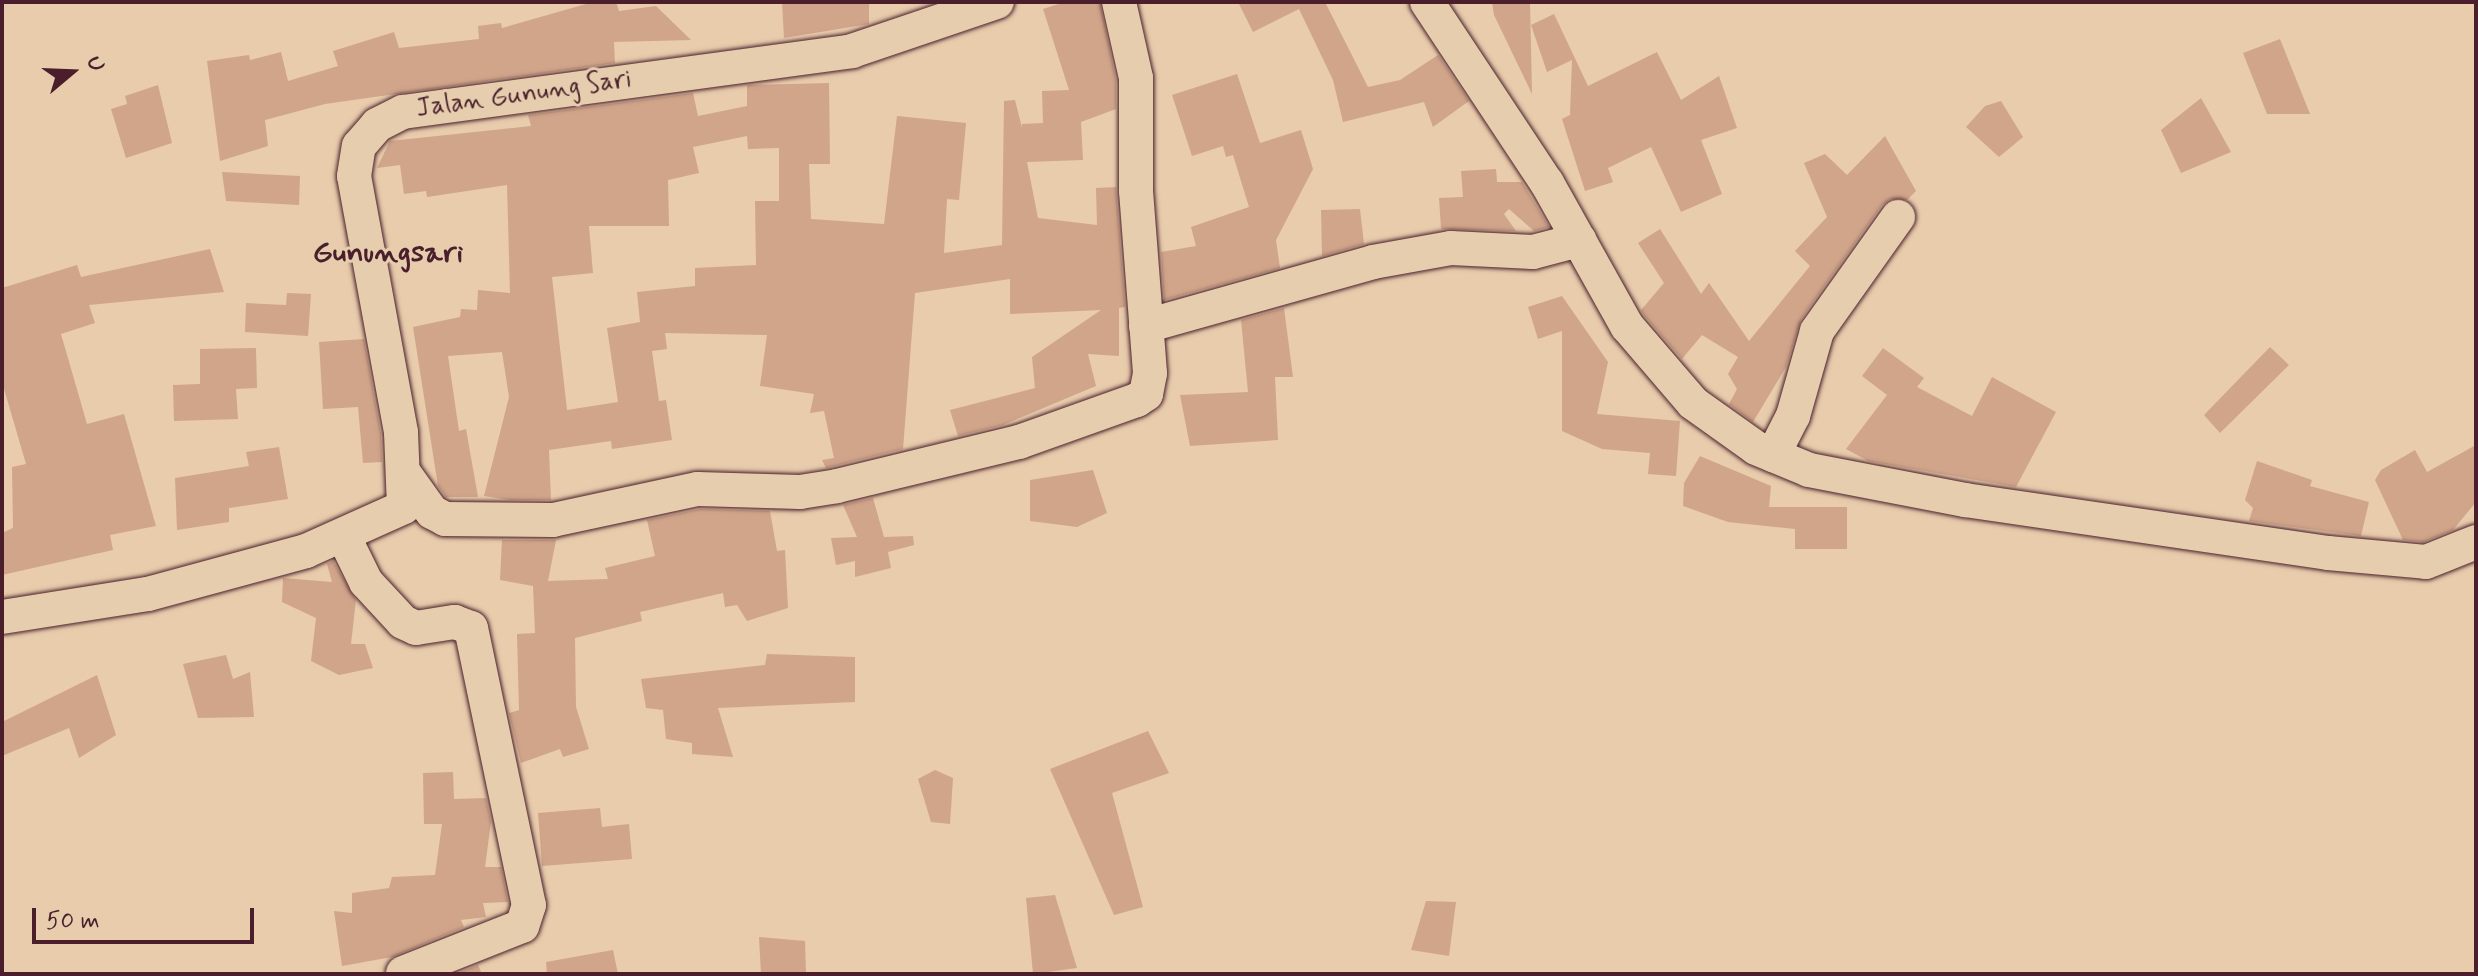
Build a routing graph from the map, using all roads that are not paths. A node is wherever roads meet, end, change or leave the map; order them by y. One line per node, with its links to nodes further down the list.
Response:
1 (997, 2): 8 (street, Jalan Gunung Sari)
2 (1119, 2): 6 (street)
3 (1427, 2): 5 (street)
4 (1898, 217): 7 (street)
5 (1579, 240): 6 (street); 7 (street)
6 (1146, 326): 8 (street)
7 (1773, 455): 10 (street)
8 (407, 477): 9 (street, Jalan Gunung Sari)
9 (344, 537): 11 (street, Jalan Gunung Sari); 12 (street)
10 (2476, 542)
11 (2, 617)
12 (403, 973)

